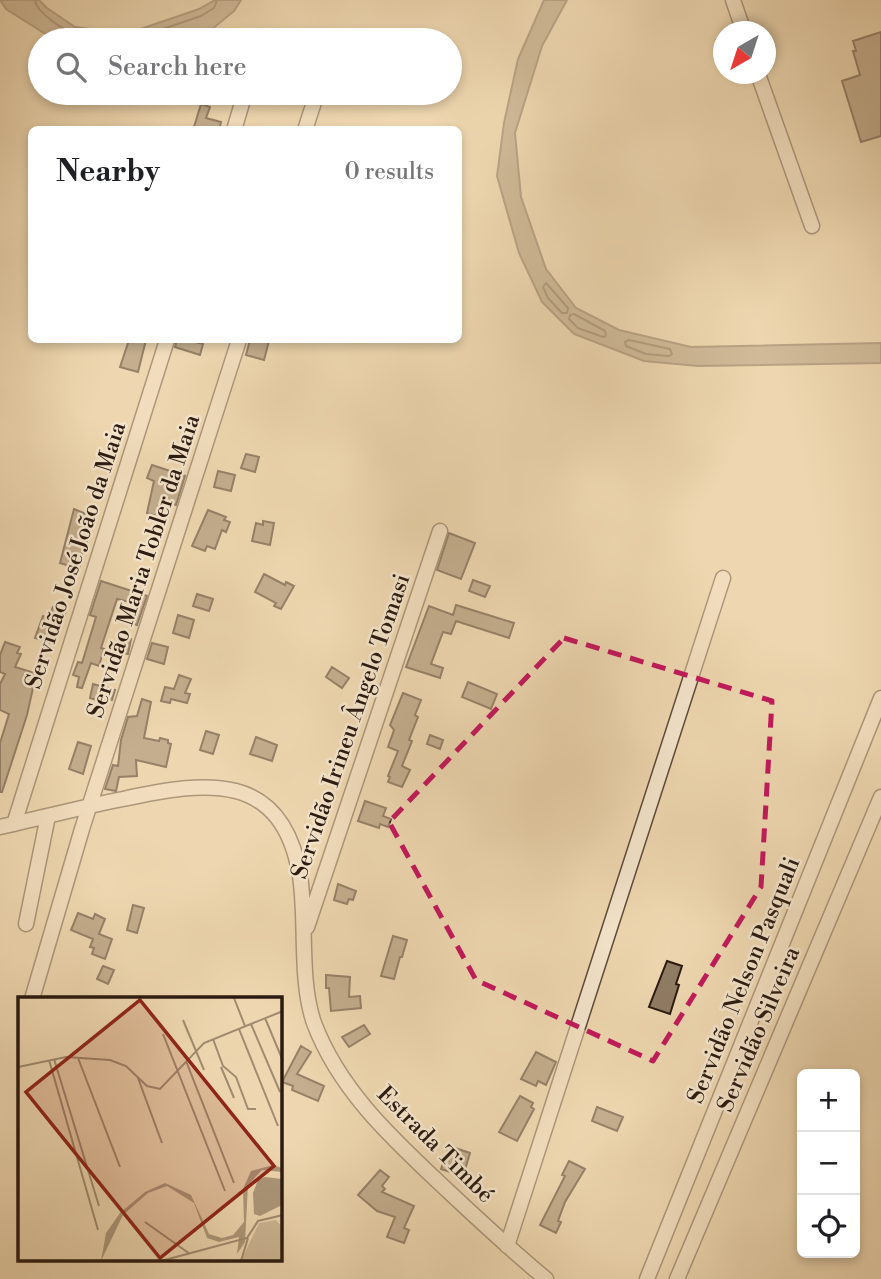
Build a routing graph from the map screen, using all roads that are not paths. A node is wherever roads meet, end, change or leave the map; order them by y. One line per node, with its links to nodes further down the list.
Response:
1 (733, 0): 2 (street)
2 (740, 21)
3 (762, 84): 8 (street)
4 (241, 105): 6 (street)
5 (313, 105): 7 (street)
6 (235, 126)
7 (306, 126)
8 (812, 226)
9 (166, 343): 17 (street, Servidão José João da Maia)
10 (238, 343): 15 (street, Servidão Maria Tobler da Maia)
11 (440, 531): 19 (street, Servidão Irineu Ângelo Tomasi)
12 (723, 578): 21 (street)
13 (881, 698): 23 (street, Servidão Nelson Pasquali)
14 (881, 797): 24 (street, Servidão Silveira)
15 (91, 806): 16 (street, Estrada Timbé); 19 (street, Estrada Timbé); 20 (street, Servidão Maria Tobler da Maia)
16 (48, 816): 17 (street, Estrada Timbé); 18 (street)
17 (7, 826)
18 (26, 924)
19 (304, 936): 21 (street, Estrada Timbé)
20 (33, 997)
21 (508, 1246): 22 (street, Estrada Timbé)
22 (546, 1279)
23 (647, 1279)
24 (677, 1279)

